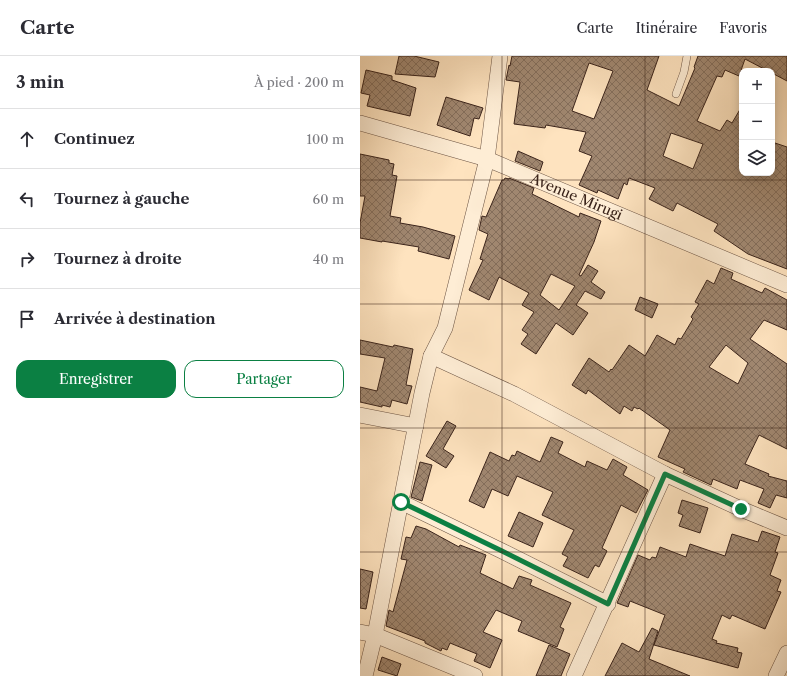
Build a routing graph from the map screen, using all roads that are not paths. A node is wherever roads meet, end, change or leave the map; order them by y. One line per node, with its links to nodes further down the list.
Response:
1 (500, 56): 5 (street)
2 (687, 56): 3 (lane)
3 (676, 94)
4 (360, 123): 5 (street, Avenue Mirugi)
5 (487, 158): 6 (street, Avenue Mirugi); 7 (street)
6 (787, 284)
7 (431, 356): 9 (street); 10 (street)
8 (360, 415): 9 (street)
9 (416, 426): 11 (street)
10 (665, 474): 12 (street); 13 (street)
11 (401, 502): 13 (street); 14 (street)
12 (787, 528)
13 (608, 604): 18 (street)
14 (367, 634): 16 (street); 17 (street)
15 (787, 653): 19 (street)
16 (365, 676)
17 (475, 676)
18 (574, 676)
19 (776, 676)

